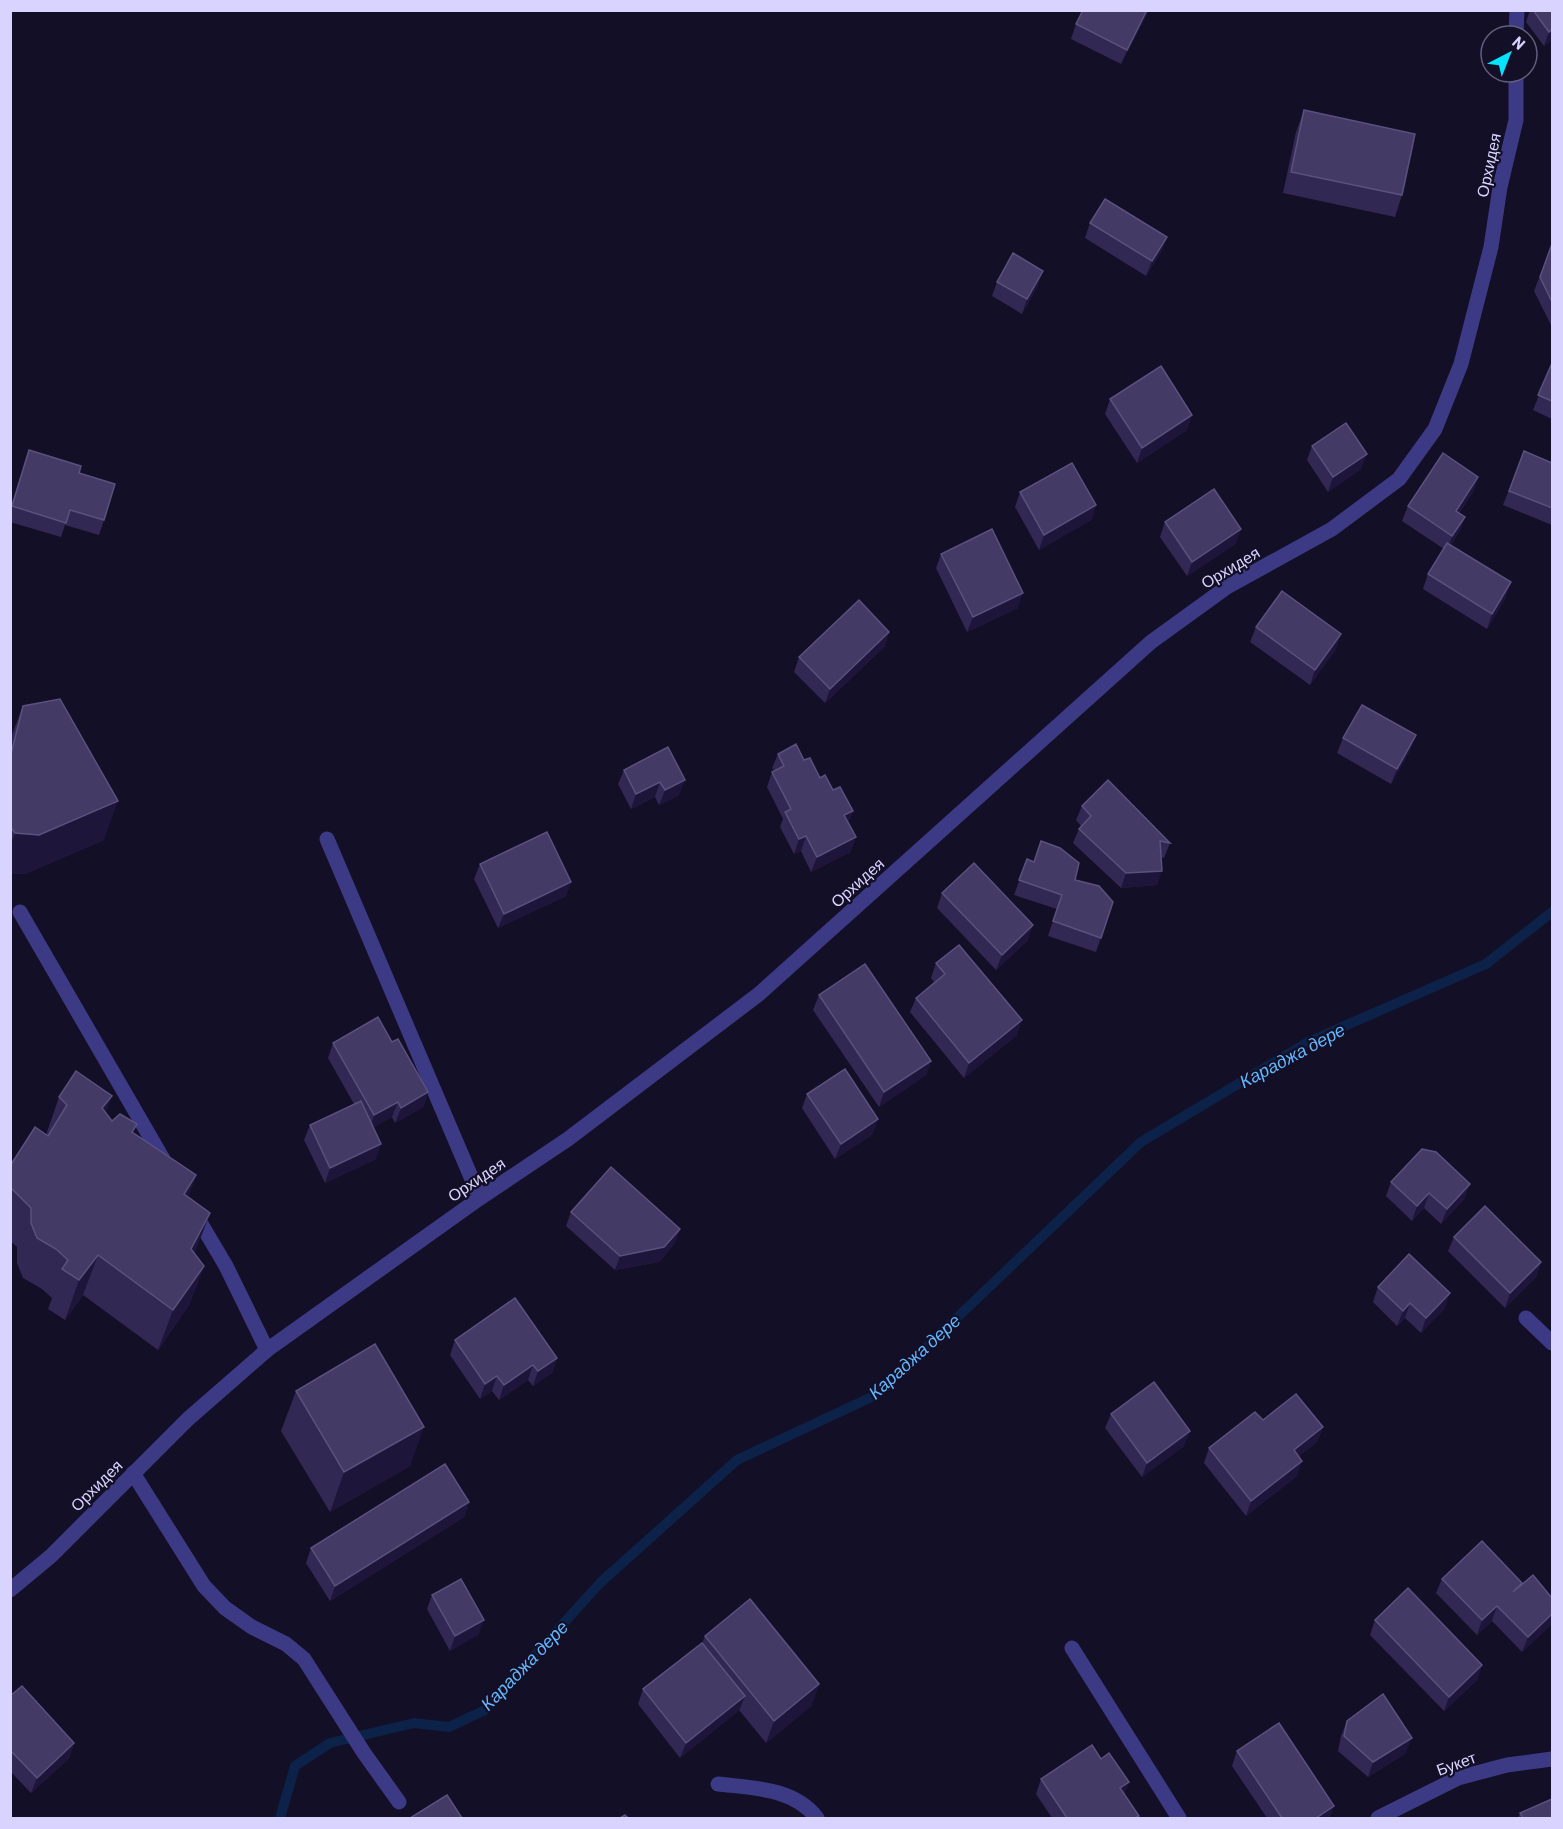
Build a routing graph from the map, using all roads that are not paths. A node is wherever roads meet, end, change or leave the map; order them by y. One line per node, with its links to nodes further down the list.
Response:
1 (1516, 84): 6 (street, Орхидея)
2 (327, 839): 6 (street)
3 (20, 912): 4 (street)
4 (172, 1175)
5 (184, 1195): 9 (street)
6 (480, 1198): 9 (street, Орхидея)
7 (1526, 1318): 8 (street)
8 (1552, 1343)
9 (267, 1350): 10 (street, Орхидея)
10 (133, 1473): 11 (street, Орхидея); 15 (street)
11 (10, 1590)
12 (1072, 1648): 17 (street)
13 (1552, 1759): 18 (street, Букет)
14 (718, 1784): 16 (street)
15 (399, 1802)
16 (818, 1818)
17 (1179, 1818)
18 (1378, 1818)

